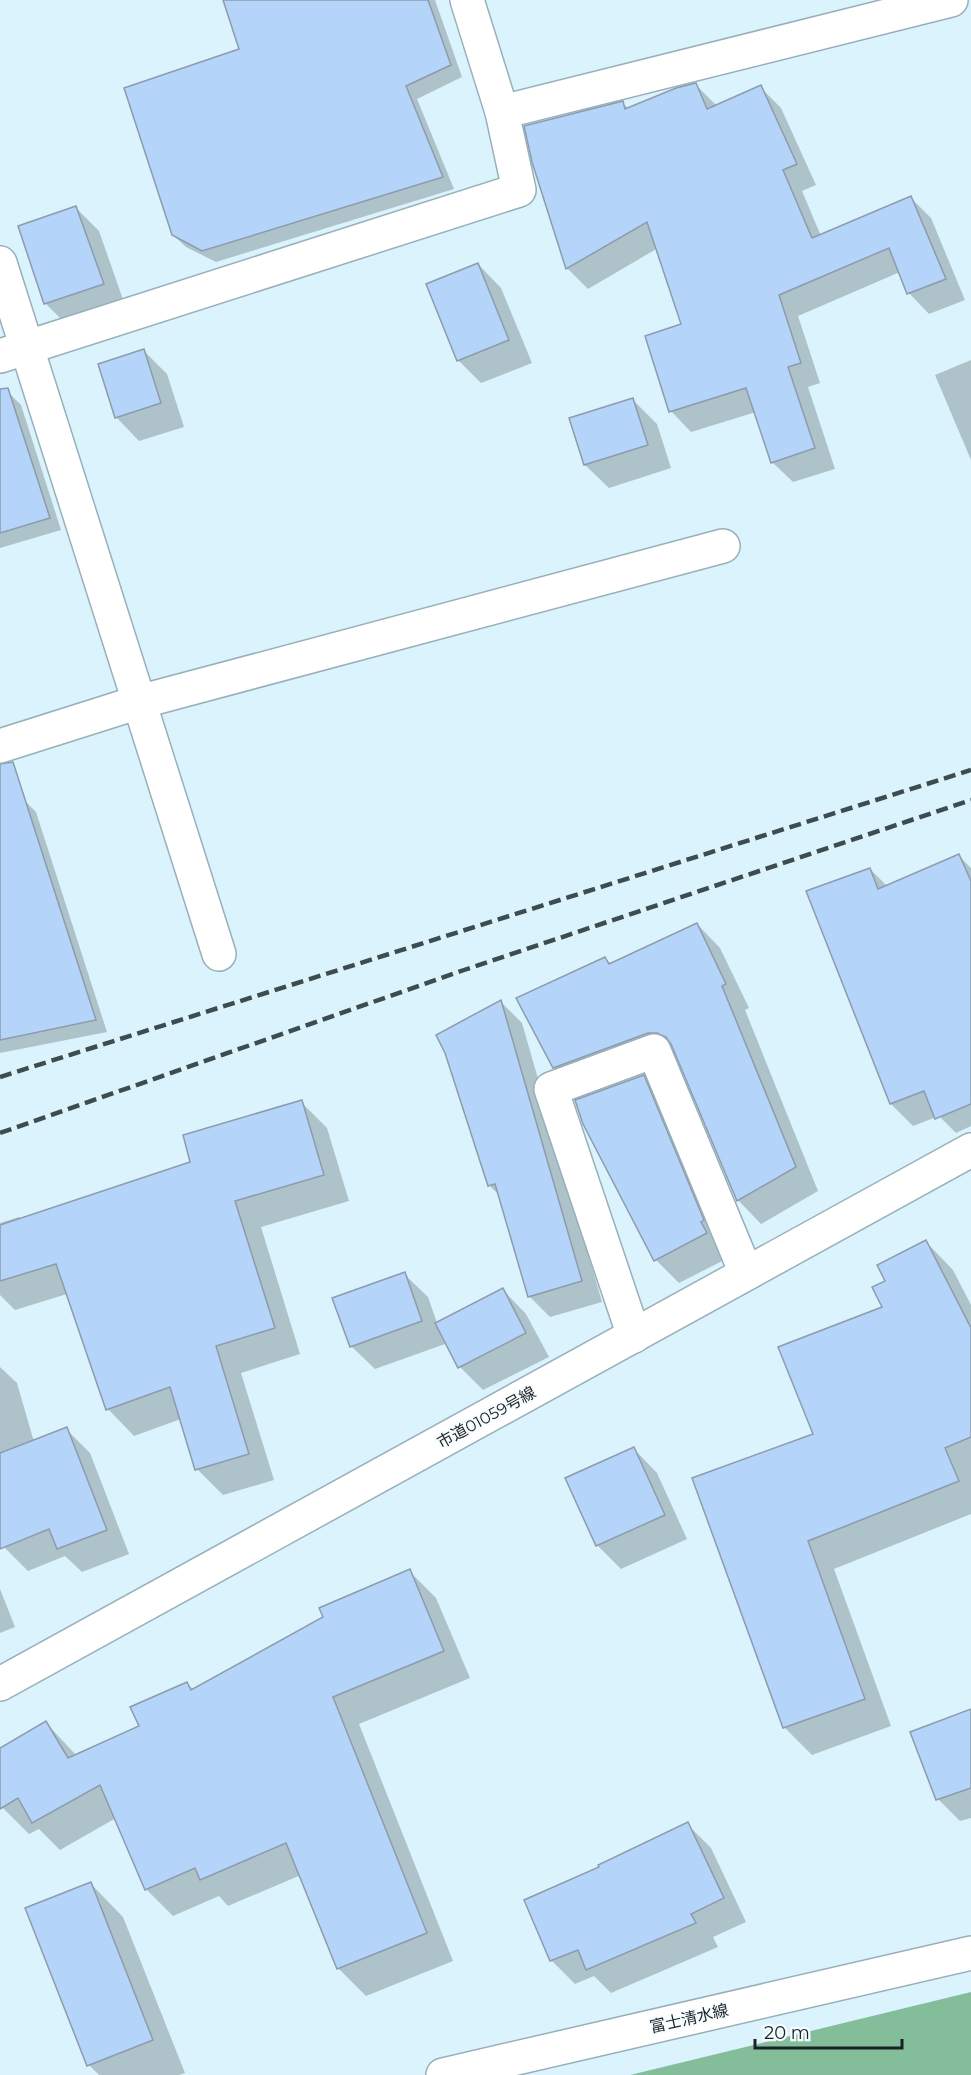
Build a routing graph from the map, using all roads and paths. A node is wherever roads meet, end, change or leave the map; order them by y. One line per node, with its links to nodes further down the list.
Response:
1 (467, 0): 3 (street)
2 (951, 0): 3 (street)
3 (502, 112): 5 (street)
4 (0, 263): 5 (street)
5 (13, 352): 7 (street)
6 (723, 546): 7 (street)
7 (139, 702): 8 (street); 9 (street)
8 (0, 746)
9 (219, 954)
10 (971, 1150): 11 (street, 市道01059号線)
11 (746, 1273): 12 (street, 市道01059号線); 12 (street)
12 (634, 1335): 13 (street, 市道01059号線)
13 (0, 1684)
14 (971, 1953): 15 (street, 富士清水線)
15 (443, 2075)

